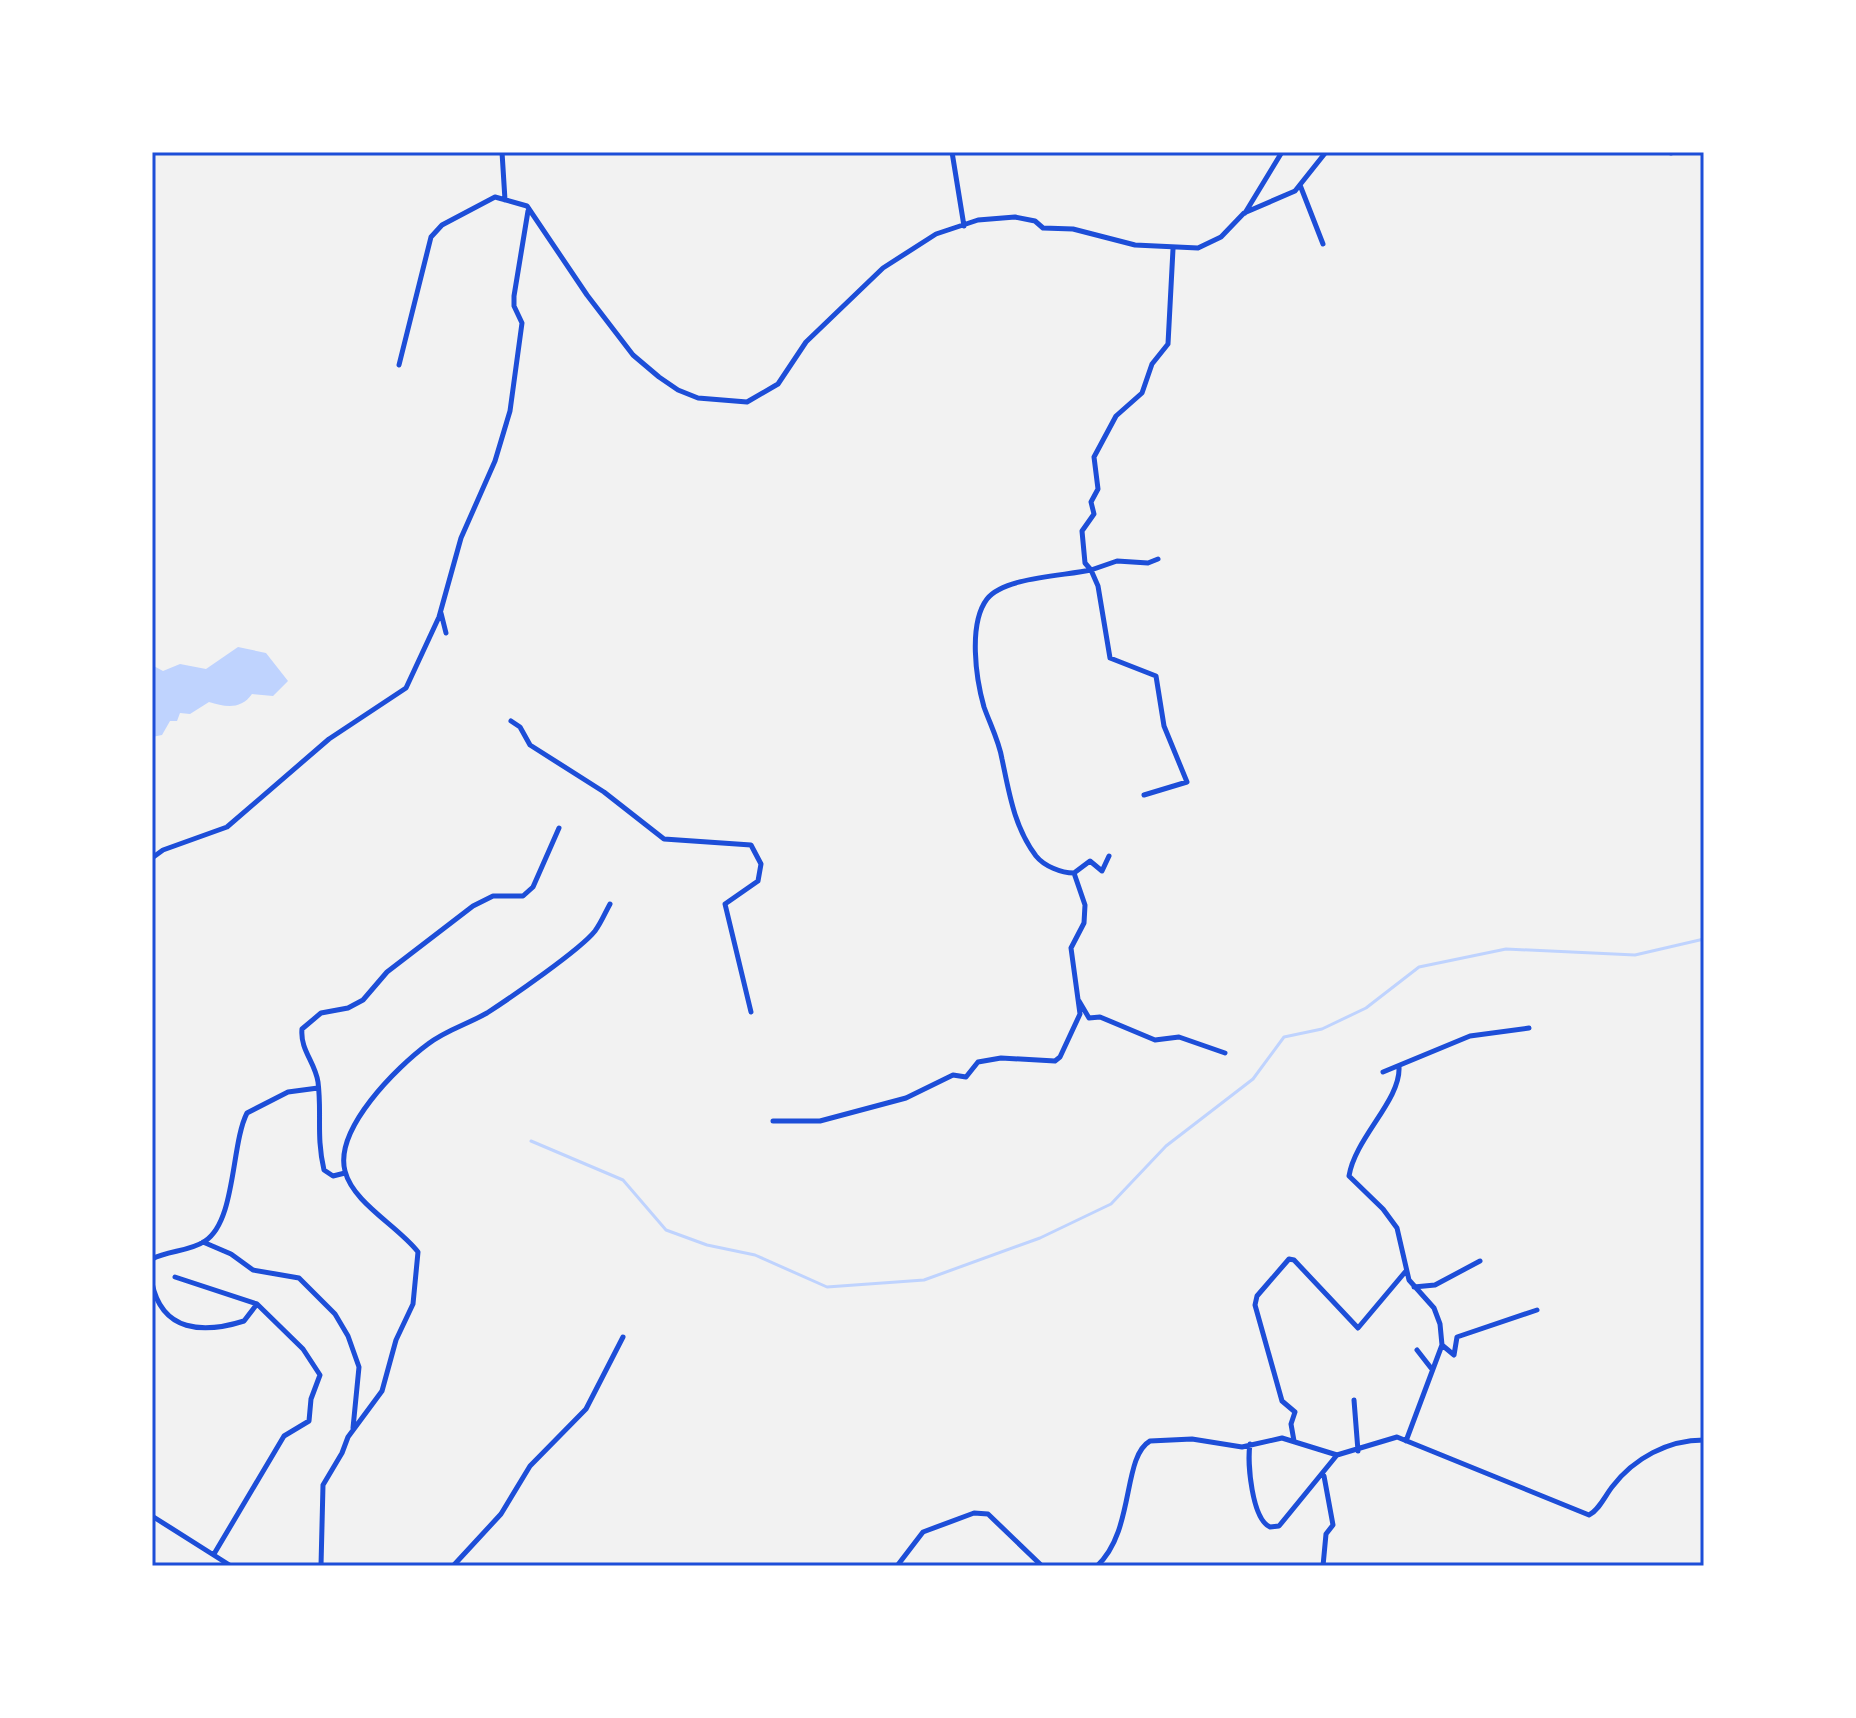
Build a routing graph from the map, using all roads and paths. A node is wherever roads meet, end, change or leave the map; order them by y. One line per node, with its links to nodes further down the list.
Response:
1 (502, 152): 6 (street)
2 (952, 152): 9 (street)
3 (1282, 152): 8 (street)
4 (1326, 152): 5 (street)
5 (1299, 184): 8 (street); 10 (street)
6 (505, 200): 7 (street); 12 (street)
7 (529, 210): 9 (street); 15 (street)
8 (1244, 213): 11 (street)
9 (964, 226): 11 (street)
10 (1323, 244)
11 (1173, 249): 14 (street)
12 (399, 365)
13 (1158, 559): 14 (street)
14 (1091, 570): 18 (street); 22 (street)
15 (441, 612): 16 (street); 21 (street)
16 (446, 633)
17 (511, 721): 25 (street)
18 (1144, 795)
19 (559, 828): 30 (street)
20 (1109, 856): 22 (street)
21 (152, 858)
22 (1074, 873): 24 (street)
23 (610, 904): 32 (street)
24 (1076, 997): 27 (street); 31 (street)
25 (751, 1012)
26 (1529, 1028): 28 (street)
27 (1225, 1053)
28 (1399, 1067): 29 (street); 36 (street)
29 (1383, 1072)
30 (318, 1088): 32 (street); 33 (street)
31 (773, 1121)
32 (345, 1173): 47 (street)
33 (203, 1242): 34 (street); 47 (street)
34 (152, 1259)
35 (1480, 1261): 39 (street)
36 (1406, 1271): 39 (street); 49 (street)
37 (175, 1277): 40 (street)
38 (152, 1283): 40 (street)
39 (1413, 1287): 43 (street)
40 (257, 1304): 56 (street)
41 (1537, 1310): 43 (street)
42 (623, 1337): 59 (street)
43 (1442, 1345): 45 (street)
44 (1417, 1350): 45 (street)
45 (1432, 1369): 50 (street)
46 (1354, 1400): 52 (street)
47 (353, 1429): 58 (street)
48 (1704, 1440): 50 (street)
49 (1294, 1441): 51 (street); 53 (street)
50 (1406, 1441): 52 (street)
51 (1250, 1443): 54 (street); 62 (street)
52 (1358, 1451): 53 (street)
53 (1337, 1455): 54 (street)
54 (1323, 1475): 63 (street)
55 (152, 1516): 56 (street)
56 (214, 1554): 57 (street)
57 (231, 1566)
58 (321, 1566)
59 (453, 1566)
60 (897, 1566): 61 (street)
61 (1042, 1566)
62 (1097, 1566)
63 (1323, 1566)

